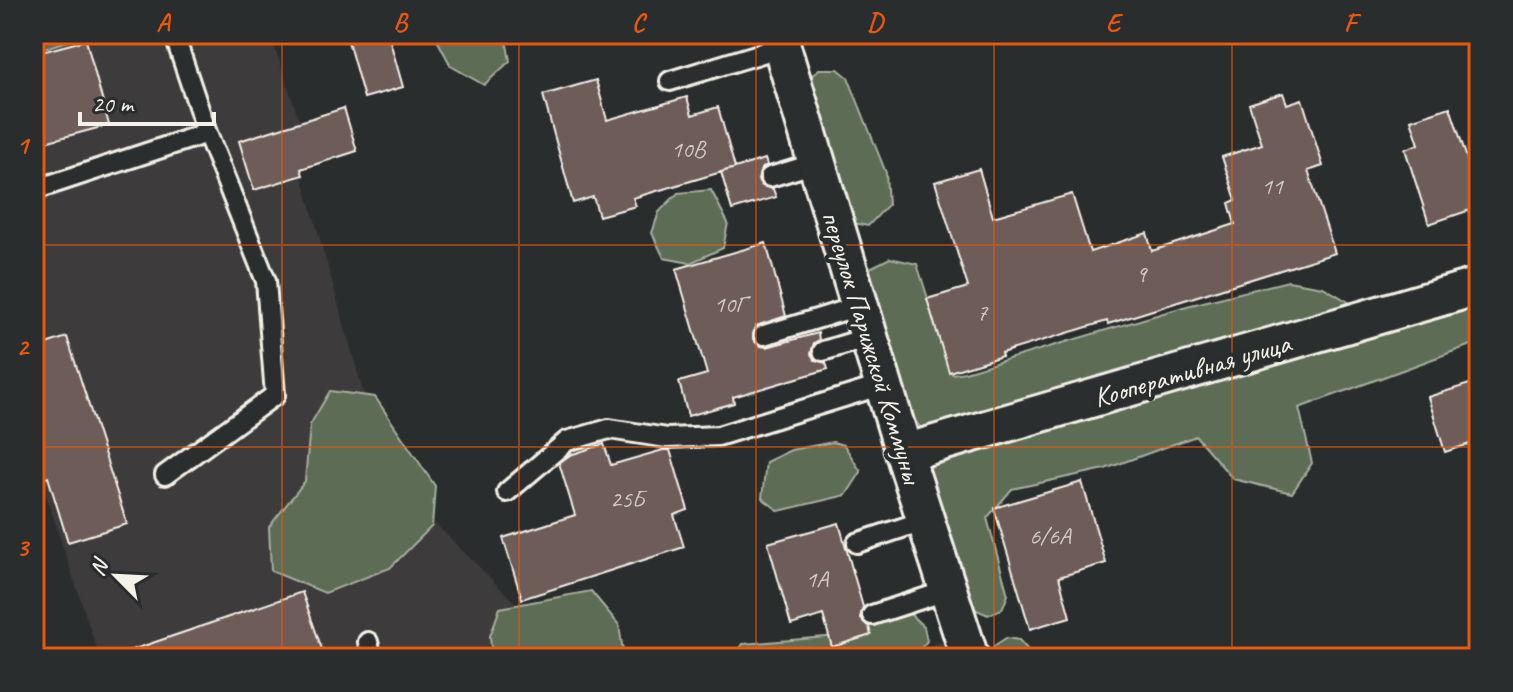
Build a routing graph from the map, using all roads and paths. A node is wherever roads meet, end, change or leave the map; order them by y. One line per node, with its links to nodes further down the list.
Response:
1 (174, 34): 4 (lane)
2 (780, 40): 3 (lane); 5 (street, переулок Парижской Коммуны)
3 (670, 81)
4 (207, 133): 7 (lane); 14 (lane)
5 (816, 163): 6 (lane); 9 (street, переулок Парижской Коммуны)
6 (770, 177)
7 (34, 190)
8 (1479, 286): 13 (street, Кооперативная улица)
9 (864, 322): 10 (lane); 11 (lane); 12 (street, переулок Парижской Коммуны)
10 (764, 335)
11 (823, 351)
12 (883, 385): 13 (street, переулок Парижской Коммуны); 15 (lane)
13 (904, 453): 16 (street, переулок Парижской Коммуны)
14 (165, 475)
15 (507, 492)
16 (926, 520): 17 (lane); 18 (street, переулок Парижской Коммуны)
17 (857, 543)
18 (949, 590): 19 (lane); 20 (street, переулок Парижской Коммуны)
19 (872, 615)
20 (970, 658)

